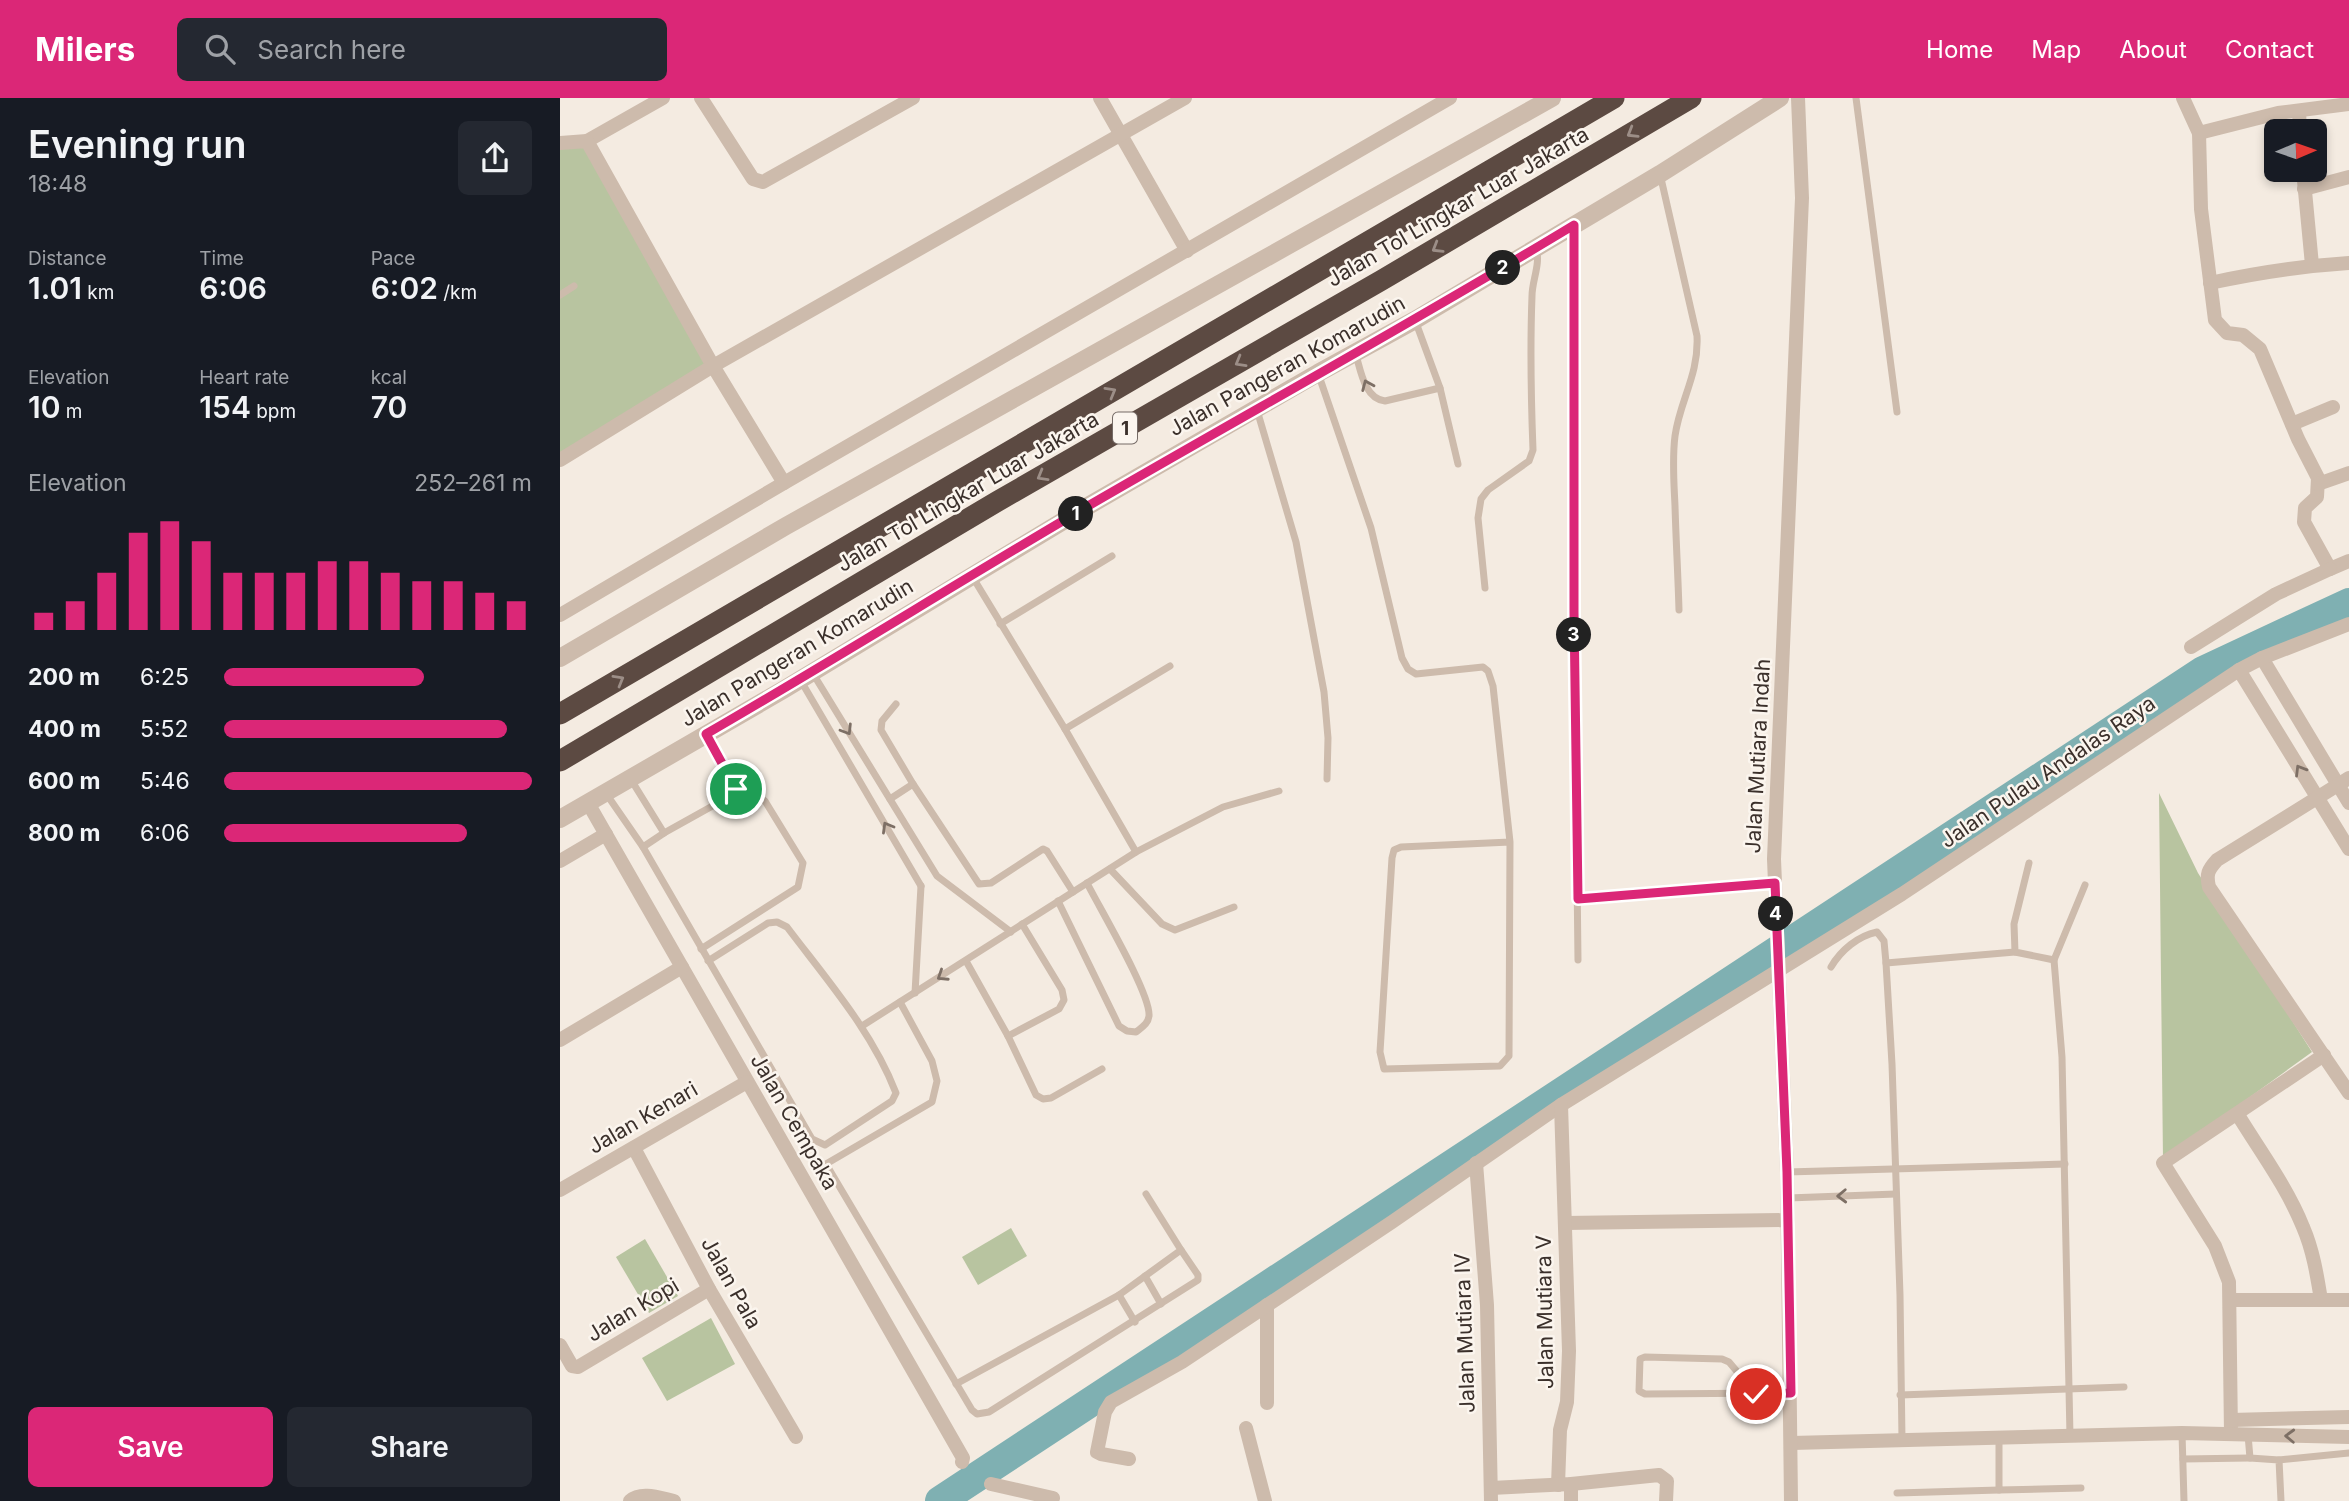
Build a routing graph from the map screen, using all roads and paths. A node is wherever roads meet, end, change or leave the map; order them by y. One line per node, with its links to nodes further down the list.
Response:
1 (663, 98): 21 (street)
2 (701, 98): 3 (street)
3 (913, 98)
4 (1100, 98): 20 (street)
5 (1185, 98): 20 (street)
6 (1450, 98): 29 (street)
7 (1552, 98): 59 (street)
8 (1614, 98): 65 (highway, Jalan Tol Lingkar Luar Jakarta / 1, one-way to 8)
9 (1691, 98): 68 (highway, Jalan Tol Lingkar Luar Jakarta / 1, one-way to 68)
10 (1780, 98): 23 (street, Jalan Pangeran Komarudin)
11 (1798, 98): 92 (street, Jalan Mutiara Indah)
12 (1856, 98): 42 (lane)
13 (2183, 98): 19 (street)
14 (2273, 98): 17 (street)
15 (2349, 103): 16 (street)
16 (2299, 111): 17 (street); 18 (street)
17 (2278, 113): 19 (street)
18 (2299, 119)
19 (2199, 133): 32 (street)
20 (1121, 136): 29 (street); 37 (street)
21 (587, 141): 22 (street); 37 (street)
22 (560, 143)
23 (1660, 174): 27 (street, Jalan Pangeran Komarudin); 54 (lane)
24 (2349, 177): 26 (street)
25 (2304, 182): 26 (street)
26 (2304, 189): 31 (street)
27 (1574, 225): 28 (street, Jalan Pangeran Komarudin); 96 (lane)
28 (1536, 248): 35 (street, Jalan Pangeran Komarudin); 53 (lane)
29 (1187, 251): 47 (street)
30 (2349, 263): 31 (street)
31 (2312, 265): 32 (street)
32 (2210, 283): 43 (street)
33 (574, 286): 34 (lane)
34 (560, 295)
35 (1415, 320): 36 (street, Jalan Pangeran Komarudin); 39 (lane)
36 (1355, 353): 38 (street, Jalan Pangeran Komarudin); 39 (lane, one-way to 36)
37 (713, 366): 44 (street); 47 (street)
38 (1318, 373): 41 (street, Jalan Pangeran Komarudin); 83 (lane)
39 (1440, 388): 45 (lane)
40 (2333, 407): 43 (street)
41 (1257, 408): 52 (street, Jalan Pangeran Komarudin); 70 (lane)
42 (1898, 412)
43 (2292, 424): 48 (street)
44 (560, 460)
45 (1458, 464)
46 (2349, 473): 48 (street)
47 (784, 483): 55 (street)
48 (2318, 484): 51 (street)
49 (1112, 556): 56 (lane)
50 (2349, 561): 51 (street)
51 (2330, 569): 58 (street)
52 (971, 575): 56 (lane); 63 (street, Jalan Pangeran Komarudin)
53 (1485, 588)
54 (1679, 610)
55 (560, 615)
56 (1000, 624): 66 (lane)
57 (2349, 624): 60 (street, Jalan Pulau Andalas Raya)
58 (2191, 646)
59 (560, 658)
60 (2262, 659): 62 (street, Jalan Pulau Andalas Raya); 71 (street)
61 (1170, 666): 66 (lane)
62 (2239, 670): 76 (street, one-way to 62); 108 (street, Jalan Pulau Andalas Raya)
63 (806, 676): 67 (street, Jalan Pangeran Komarudin); 77 (lane, one-way to 77); 94 (lane, one-way to 63)
64 (896, 704): 72 (lane)
65 (560, 714)
66 (1065, 729): 86 (lane)
67 (706, 734): 69 (street, Jalan Pangeran Komarudin); 73 (lane)
68 (560, 761)
69 (629, 778): 75 (street, Jalan Pangeran Komarudin); 81 (lane)
70 (1327, 779)
71 (2343, 781): 76 (street); 79 (street)
72 (913, 785): 77 (lane); 95 (lane)
73 (735, 791): 81 (lane); 101 (lane)
74 (1279, 791): 86 (lane)
75 (605, 792): 78 (street, Jalan Pangeran Komarudin); 84 (lane)
76 (2317, 797): 85 (street); 116 (street)
77 (890, 799): 90 (lane)
78 (588, 803): 80 (street, Jalan Pangeran Komarudin); 82 (street, Jalan Cempaka)
79 (2349, 803)
80 (560, 819)
81 (664, 833): 84 (lane)
82 (606, 835): 87 (street); 109 (street, Jalan Cempaka)
83 (1510, 842): 83 (lane)
84 (643, 847): 101 (lane)
85 (2349, 849)
86 (1136, 852): 89 (lane)
87 (560, 861)
88 (2029, 863): 102 (lane)
89 (1110, 869): 91 (lane); 98 (lane)
90 (937, 876): 94 (lane); 100 (lane)
91 (1087, 883): 95 (lane); 97 (lane)
92 (1775, 883): 96 (lane); 108 (street, Jalan Mutiara Indah)
93 (2085, 885): 104 (lane)
94 (921, 886): 111 (lane)
95 (1073, 892): 97 (lane)
96 (1578, 899): 103 (lane)
97 (1058, 901): 99 (lane)
98 (1234, 907)
99 (1022, 925): 100 (lane); 114 (lane)
100 (1011, 932): 106 (lane)
101 (701, 949): 105 (lane)
102 (2015, 952): 104 (lane); 107 (lane)
103 (1578, 960)
104 (2054, 960): 124 (lane)
105 (708, 961): 113 (lane); 113 (lane)
106 (966, 961): 111 (lane, one-way to 111); 114 (lane)
107 (1886, 962): 110 (lane); 125 (lane)
108 (1777, 965): 120 (street, Jalan Pulau Andalas Raya); 126 (street, Jalan Mutiara Indah)
109 (682, 967): 115 (street); 118 (street, Jalan Cempaka)
110 (1831, 967)
111 (915, 993): 112 (lane)
112 (900, 1002): 113 (lane); 144 (lane)
113 (862, 1026)
114 (1008, 1036): 117 (lane)
115 (560, 1040)
116 (2324, 1055): 119 (street); 121 (street)
117 (1102, 1069)
118 (747, 1082): 122 (street, Jalan Kenari); 167 (street, Jalan Cempaka)
119 (2349, 1093)
120 (1562, 1105): 123 (street, Jalan Pulau Andalas Raya); 132 (street, Jalan Mutiara V)
121 (2238, 1115): 137 (street); 138 (street)
122 (634, 1148): 127 (street, Jalan Kenari); 135 (street, Jalan Pala)
123 (1476, 1163): 141 (street, Jalan Pulau Andalas Raya); 173 (street, Jalan Mutiara IV)
124 (2065, 1164): 125 (lane); 146 (lane)
125 (1896, 1170): 126 (lane); 129 (lane)
126 (1787, 1172): 130 (street, Jalan Mutiara Indah)
127 (560, 1190)
128 (1146, 1194): 133 (lane)
129 (1896, 1194): 130 (lane, one-way to 130); 149 (lane)
130 (1788, 1198): 131 (street, Jalan Mutiara Indah)
131 (1788, 1220): 132 (street, Jalan Mutiara V); 147 (street, Jalan Mutiara Indah)
132 (1565, 1223): 169 (street, Jalan Mutiara V)
133 (1181, 1250): 134 (lane); 140 (lane)
134 (1145, 1276): 136 (lane); 140 (lane)
135 (709, 1289): 143 (street, Jalan Kopi); 157 (street, Jalan Pala)
136 (1119, 1295): 142 (lane); 144 (lane)
137 (2230, 1300): 138 (street); 153 (street)
138 (2321, 1300): 139 (street)
139 (2349, 1300)
140 (1161, 1304): 142 (lane)
141 (1266, 1305): 150 (street); 164 (street, Jalan Pulau Andalas Raya)
142 (1135, 1322): 144 (lane)
143 (560, 1345)
144 (956, 1384)
145 (2124, 1387): 146 (lane)
146 (2070, 1388): 149 (lane); 156 (lane)
147 (1791, 1393): 148 (lane); 161 (street, Jalan Mutiara Indah)
148 (1756, 1394): 148 (lane)
149 (1900, 1395): 160 (lane)
150 (1267, 1403)
151 (2349, 1418): 153 (street)
152 (1246, 1427): 177 (street)
153 (2231, 1427): 154 (street); 155 (street)
154 (2182, 1433): 156 (street); 165 (lane)
155 (2248, 1434): 159 (street, one-way to 155); 163 (lane)
156 (2070, 1436): 158 (street)
157 (796, 1437)
158 (1999, 1437): 160 (street); 171 (lane)
159 (2349, 1437)
160 (1902, 1440): 161 (street)
161 (1792, 1443): 180 (street, Jalan Mutiara Indah)
162 (2349, 1453): 166 (lane)
163 (2250, 1458): 165 (lane); 166 (lane)
164 (1129, 1460)
165 (2183, 1460): 181 (lane)
166 (2279, 1460): 182 (lane)
167 (962, 1462)
168 (991, 1484): 174 (street)
169 (1564, 1484): 173 (street); 178 (street, Jalan Mutiara V); 179 (street)
170 (2081, 1488): 171 (lane)
171 (1999, 1490): 172 (lane)
172 (1897, 1493)
173 (1491, 1495)
174 (1053, 1498)
175 (629, 1501): 176 (street)
176 (674, 1501)
177 (1265, 1501)
178 (1571, 1501)
179 (1666, 1501)
180 (1791, 1501)
181 (2184, 1501)
182 (2281, 1501)

